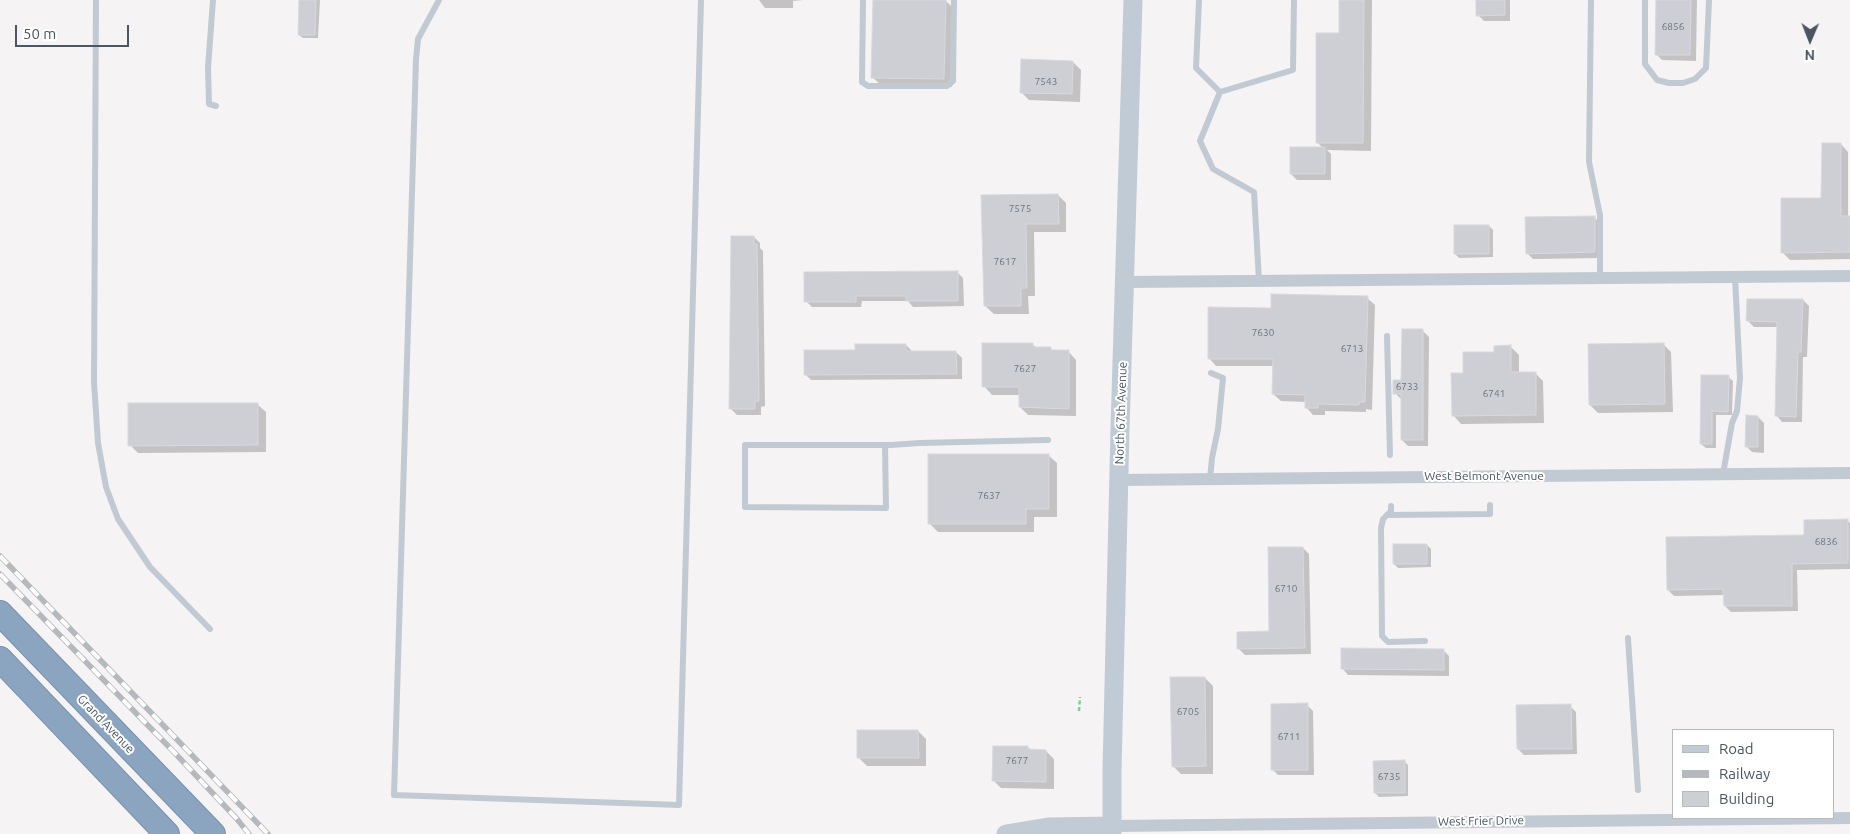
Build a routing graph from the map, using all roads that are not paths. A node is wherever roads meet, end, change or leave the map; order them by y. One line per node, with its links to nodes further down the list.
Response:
1 (96, 0): 33 (lane)
2 (213, 0): 14 (lane)
3 (439, 0): 4 (lane)
4 (701, 0)
5 (863, 0): 6 (lane)
6 (954, 0)
7 (1133, 0): 19 (main road, North 67th Avenue)
8 (1199, 0): 13 (lane)
9 (1294, 0): 13 (lane)
10 (1592, 0): 17 (lane)
11 (1645, 0): 12 (lane)
12 (1709, 0)
13 (1220, 92): 18 (lane)
14 (216, 106)
15 (1850, 276): 16 (street)
16 (1735, 277): 17 (street); 26 (lane)
17 (1600, 278): 18 (street)
18 (1259, 281): 19 (street)
19 (1124, 282): 28 (main road, North 67th Avenue)
20 (1387, 336): 24 (lane)
21 (1211, 373): 27 (lane)
22 (1048, 440): 23 (lane)
23 (885, 445): 23 (lane)
24 (1390, 455)
25 (1850, 473): 26 (street, West Belmont Avenue)
26 (1723, 474): 27 (street, West Belmont Avenue)
27 (1210, 479): 28 (street, West Belmont Avenue)
28 (1119, 480): 42 (main road, North 67th Avenue)
29 (1490, 504): 31 (lane)
30 (1391, 506): 31 (lane)
31 (1387, 515): 35 (lane)
32 (0, 614): 44 (highway, Grand Avenue)
33 (210, 629)
34 (1628, 638): 37 (lane)
35 (1425, 641)
36 (0, 659): 43 (highway)
37 (1638, 790)
38 (1835, 818): 39 (street, West Frier Drive)
39 (1850, 818)
40 (1807, 819): 41 (street, West Frier Drive)
41 (1421, 828): 42 (street, West Frier Drive)
42 (1112, 830): 45 (main road)
43 (166, 834)
44 (212, 834)
45 (1006, 834)

